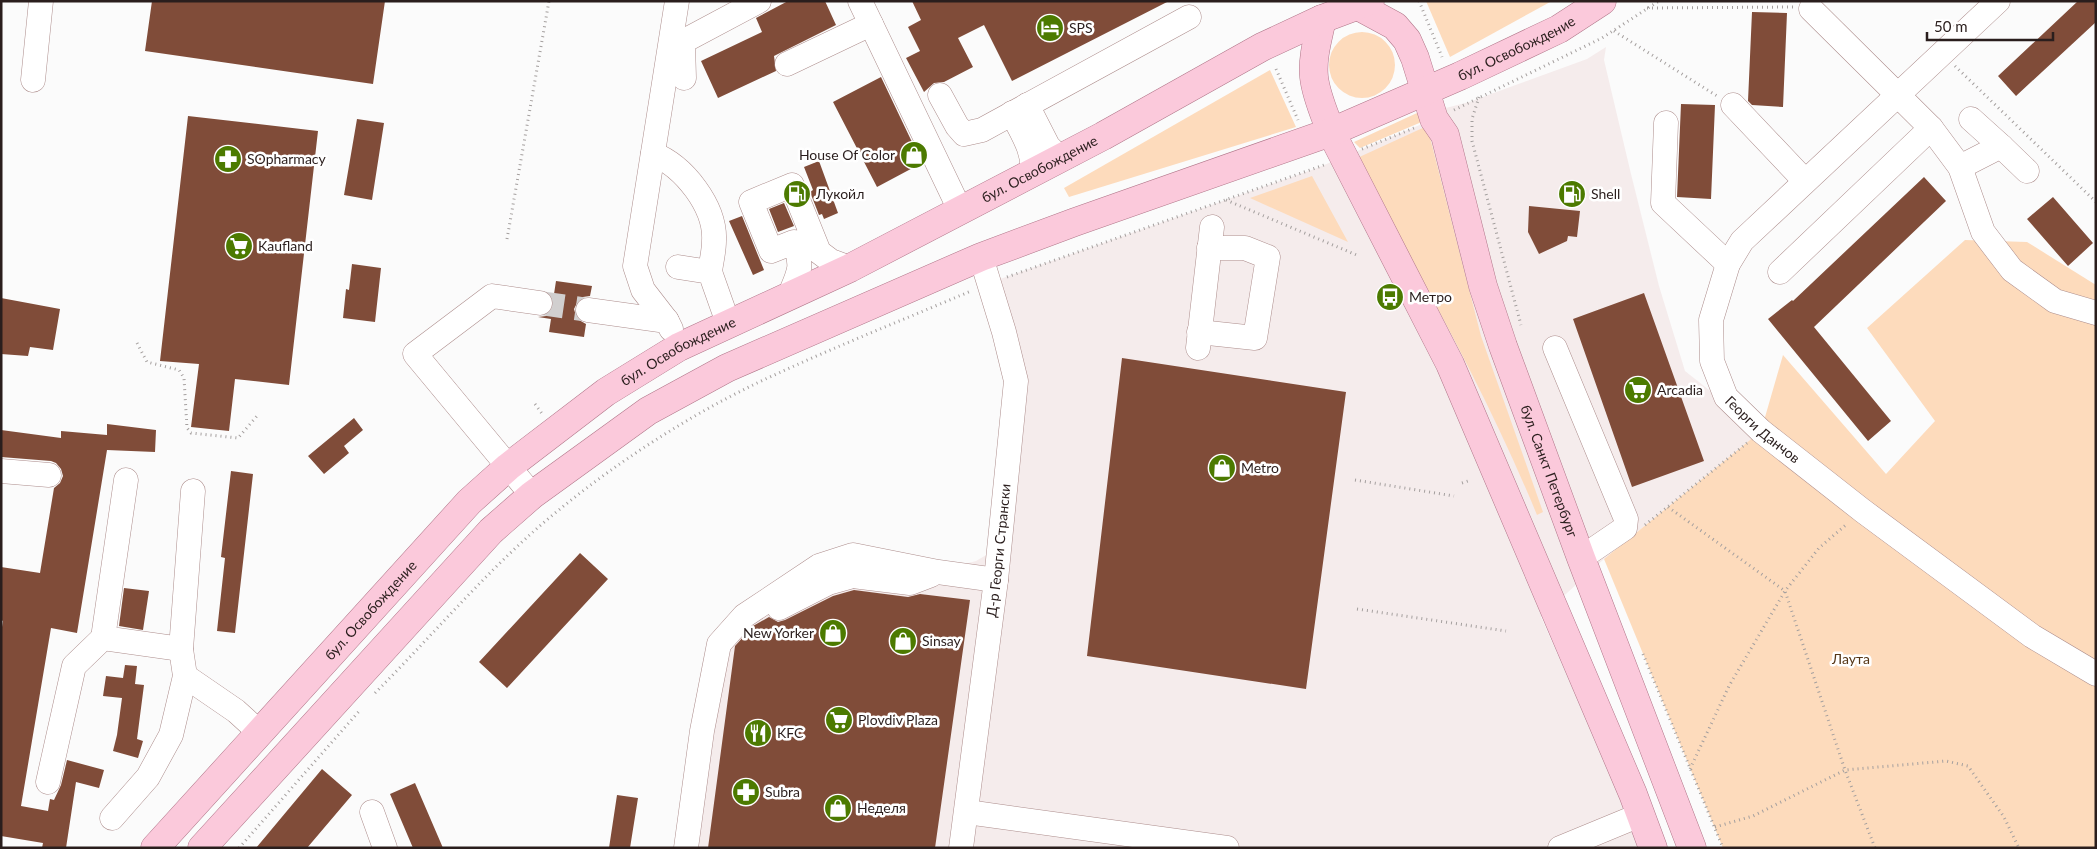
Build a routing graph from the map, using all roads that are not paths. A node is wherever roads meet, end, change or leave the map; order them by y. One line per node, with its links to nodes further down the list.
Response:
1 (41, 1): 14 (street)
2 (678, 1): 25 (street)
3 (759, 1): 13 (street)
4 (860, 1): 11 (street)
5 (1602, 1): 15 (main road, бул. Освобождение)
6 (1994, 2): 16 (street, Георги Данчов)
7 (1364, 4): 10 (main road, бул. Освобождение); 15 (main road, бул. Санкт Петербург)
8 (1811, 9): 16 (street)
9 (1189, 17): 19 (street)
10 (1322, 19): 23 (main road); 26 (main road, бул. Освобождение)
11 (871, 24): 12 (street); 31 (street)
12 (787, 64)
13 (684, 78)
14 (33, 80)
15 (1426, 91): 23 (main road, бул. Освобождение); 53 (main road, бул. Санкт Петербург)
16 (1899, 94): 22 (street); 30 (street, Георги Данчов)
17 (940, 95): 19 (street)
18 (1733, 106): 30 (street)
19 (1019, 109): 26 (street); 29 (street)
20 (1971, 118): 24 (street)
21 (1666, 123): 34 (street)
22 (1931, 128): 27 (street); 38 (street)
23 (1331, 132): 33 (main road); 65 (main road)
24 (2001, 146): 27 (street); 28 (street)
25 (653, 154): 37 (street); 43 (street)
26 (1060, 158): 29 (main road, бул. Освобождение)
27 (1960, 167): 42 (street)
28 (2027, 171)
29 (1032, 172): 31 (main road, бул. Освобождение)
30 (1805, 181): 34 (street, Георги Данчов)
31 (960, 210): 36 (main road, бул. Освобождение)
32 (1211, 237): 32 (street)
33 (981, 257): 52 (main road); 55 (street, Д-р Георги Странски)
34 (1728, 264): 59 (street, Георги Данчов)
35 (678, 267): 37 (street)
36 (850, 268): 39 (main road, бул. Освобождение); 39 (street)
37 (710, 272): 44 (street)
38 (1780, 272)
39 (790, 294): 44 (main road, бул. Освобождение)
40 (540, 303): 47 (street)
41 (588, 310): 43 (street)
42 (2096, 313)
43 (667, 321): 45 (street)
44 (728, 323): 45 (main road, бул. Освобождение)
45 (679, 346): 47 (main road, бул. Освобождение)
46 (1555, 348): 53 (street)
47 (508, 467): 52 (street); 61 (main road, бул. Освобождение)
48 (1, 471): 49 (street)
49 (50, 476)
50 (126, 480): 57 (street)
51 (193, 491): 58 (street)
52 (532, 495): 68 (main road)
53 (1580, 558): 75 (main road, бул. Санкт Петербург)
54 (938, 572): 55 (street); 56 (street); 70 (street)
55 (996, 580): 64 (street, Д-р Георги Странски)
56 (777, 609)
57 (103, 638): 58 (street); 62 (street)
58 (181, 649): 60 (street)
59 (2096, 674)
60 (185, 676): 61 (street); 66 (street)
61 (259, 732): 67 (main road, бул. Освобождение)
62 (48, 782)
63 (372, 812): 69 (street)
64 (967, 812): 71 (street, Д-р Георги Странски); 72 (street)
65 (1640, 815): 73 (street); 74 (main road)
66 (112, 818)
67 (156, 848)
68 (202, 848)
69 (385, 848)
70 (686, 848)
71 (961, 848)
72 (1227, 848)
73 (1560, 848)
74 (1653, 848)
75 (1692, 848)

